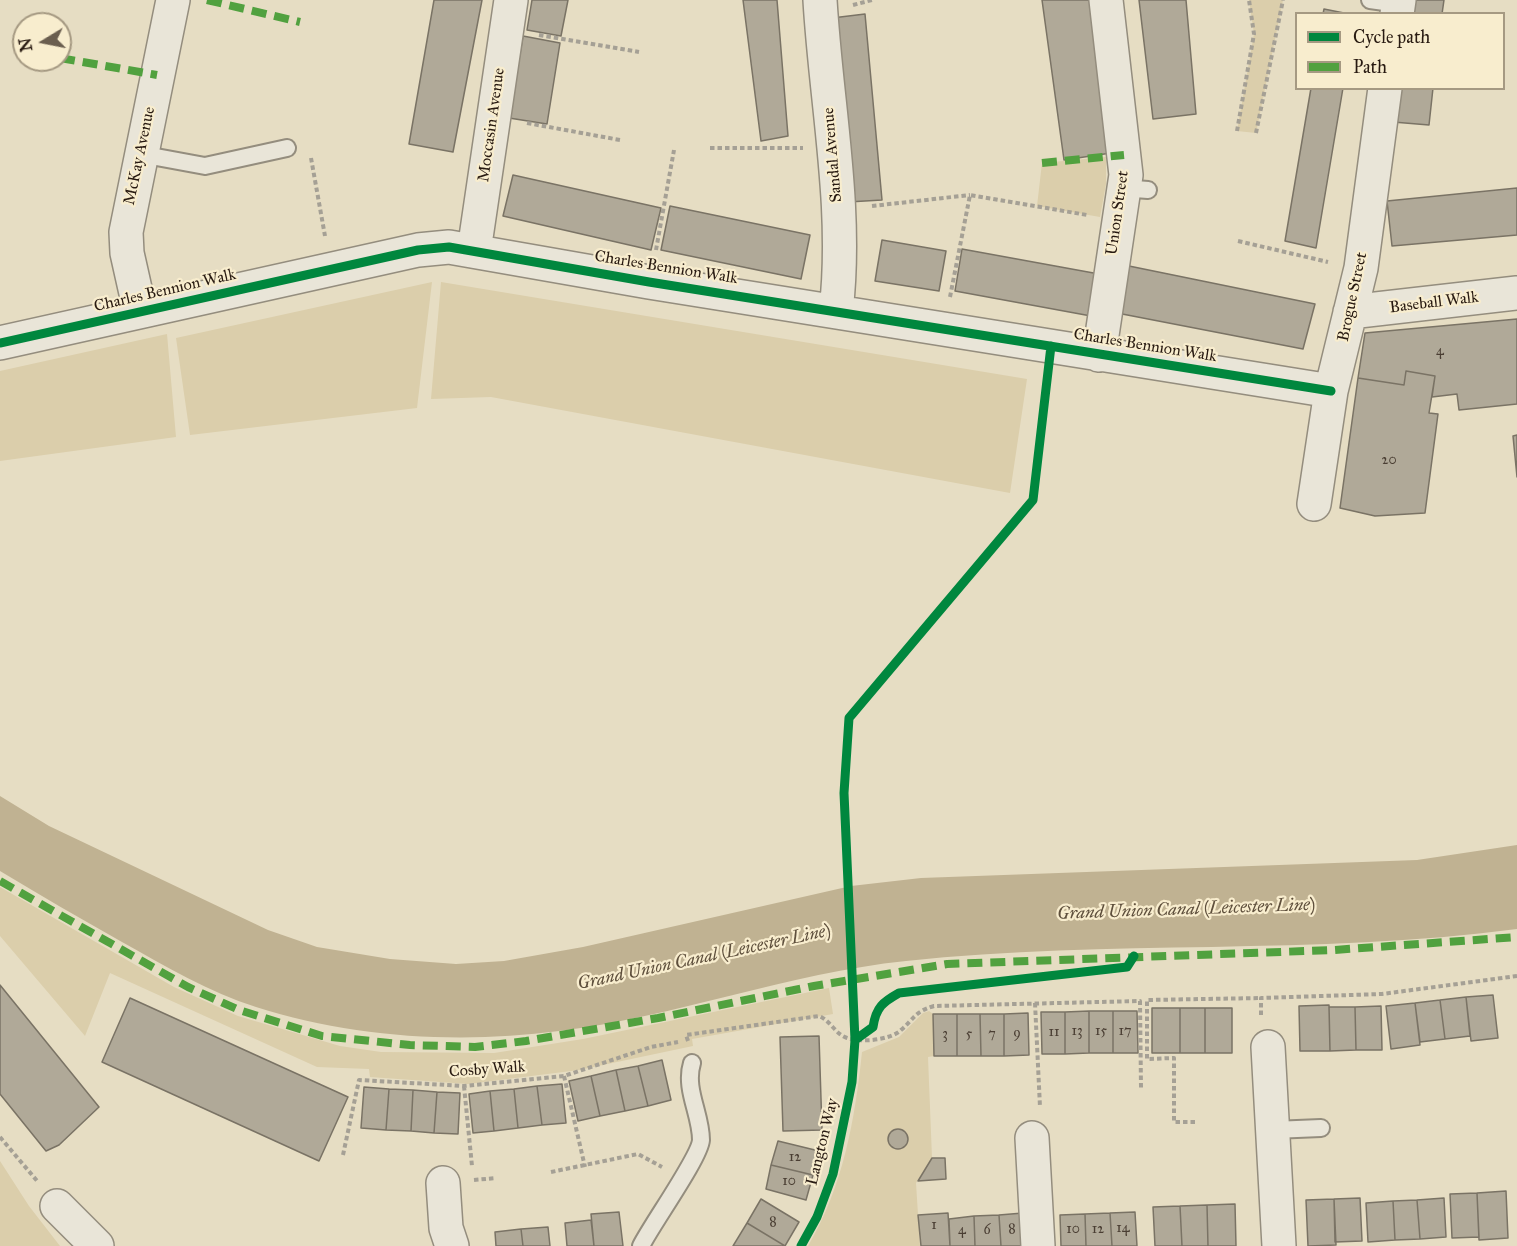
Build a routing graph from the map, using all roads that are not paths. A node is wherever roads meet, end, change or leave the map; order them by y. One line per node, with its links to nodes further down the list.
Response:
1 (172, 0): 7 (street, McKay Avenue)
2 (820, 0): 10 (street, Sandal Avenue)
3 (1106, 0): 14 (street, Union Street)
4 (508, 15): 8 (street, Moccasin Avenue)
5 (1385, 90): 12 (street, Brogue Street)
6 (287, 148): 7 (lane)
7 (140, 154): 11 (street, McKay Avenue)
8 (474, 251): 10 (street, Charles Bennion Walk); 11 (street, Charles Bennion Walk)
9 (1517, 293): 12 (street, Baseball Walk)
10 (836, 310): 14 (street, Charles Bennion Walk)
11 (140, 311): 13 (street, Charles Bennion Walk)
12 (1350, 312): 15 (street, Brogue Street)
13 (0, 344)
14 (1099, 355): 15 (street, Charles Bennion Walk)
15 (1331, 391): 16 (street, Brogue Street)
16 (1314, 504)
17 (1268, 1047): 21 (street)
18 (692, 1062): 26 (lane)
19 (1036, 1126): 27 (street)
20 (1321, 1128): 21 (lane)
21 (1273, 1130): 28 (street)
22 (458, 1182): 25 (street)
23 (57, 1206): 24 (street)
24 (97, 1246)
25 (452, 1246)
26 (641, 1246)
27 (1038, 1246)
28 (1279, 1246)

